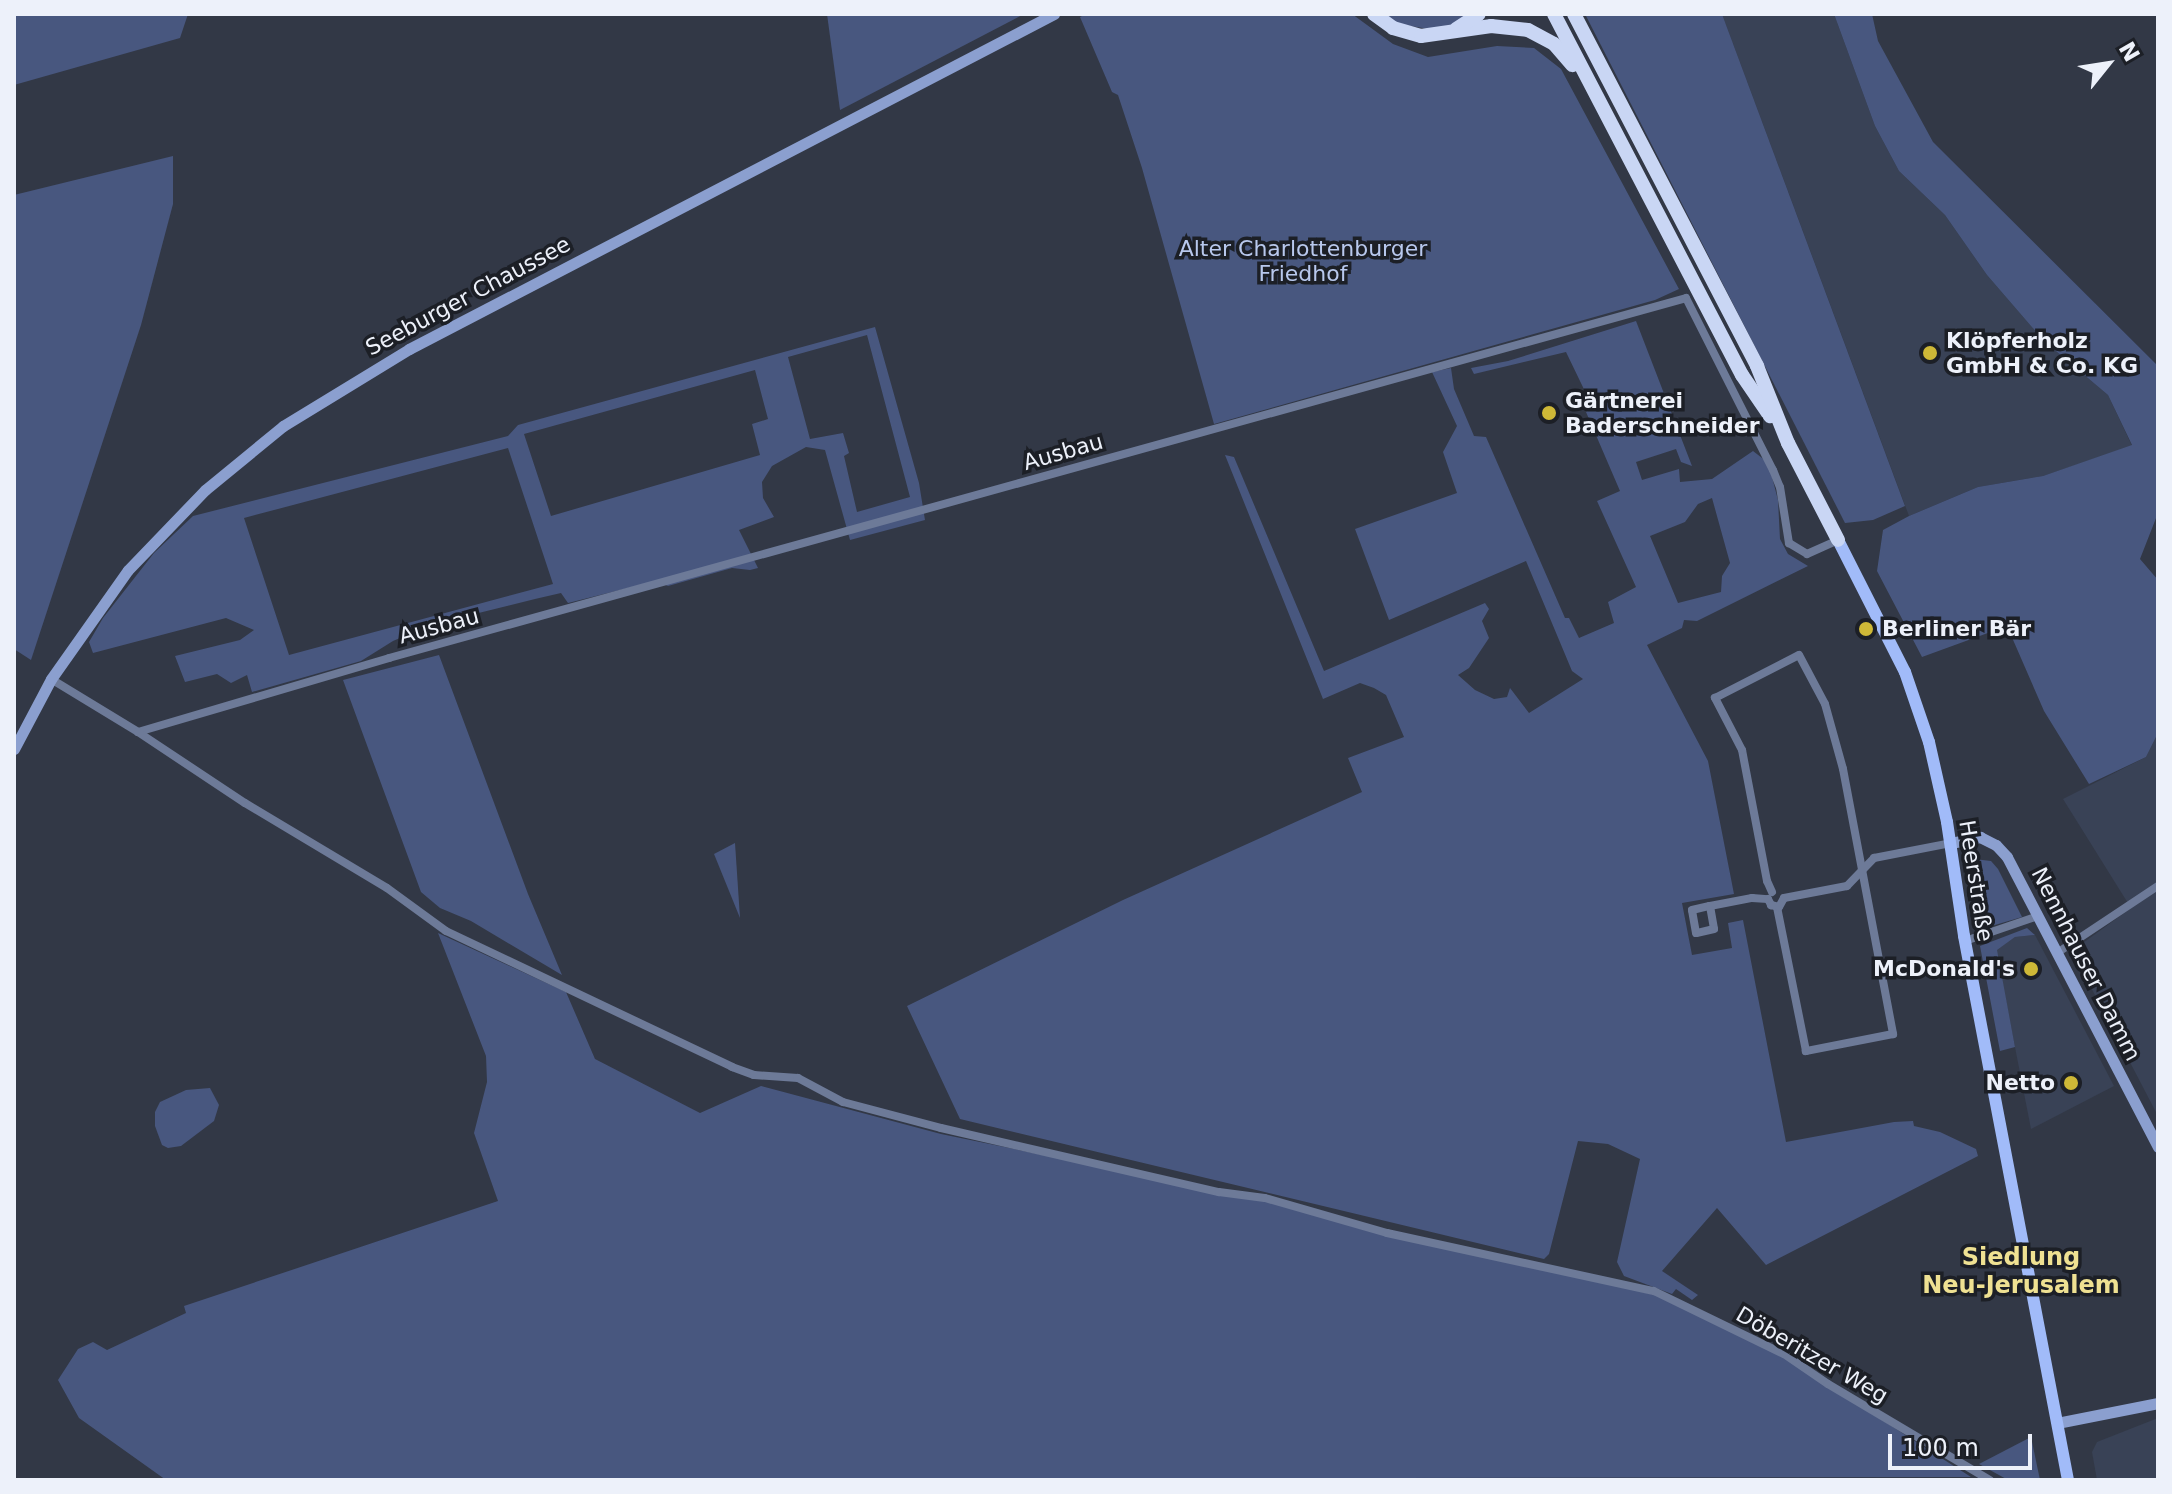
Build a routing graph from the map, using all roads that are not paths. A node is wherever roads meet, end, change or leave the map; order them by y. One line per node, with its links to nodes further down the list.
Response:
1 (1054, 14): 10 (main road, Seeburger Chaussee)
2 (1374, 14): 6 (highway)
3 (1479, 14): 6 (highway)
4 (1554, 14): 7 (highway)
5 (1574, 14): 8 (highway)
6 (1445, 34): 7 (highway)
7 (1606, 115): 8 (highway)
8 (1788, 443): 9 (highway)
9 (1838, 540): 11 (street, Ausbau); 13 (main road, Heerstraße)
10 (51, 679): 11 (street); 12 (main road, Seeburger Chaussee)
11 (138, 732): 26 (street, Döberitzer Weg)
12 (14, 749)
13 (1951, 843): 14 (street); 20 (main road, Nennhauser Damm); 21 (main road, Heerstraße)
14 (1861, 868): 16 (street); 17 (street); 19 (street)
15 (2158, 886): 22 (street)
16 (1770, 895): 17 (street); 18 (street); 19 (street)
17 (1784, 898): 19 (street)
18 (1710, 906)
19 (1777, 907)
20 (2038, 916): 21 (street); 22 (main road, Nennhauser Damm)
21 (1965, 941): 25 (main road, Heerstraße)
22 (2057, 953): 23 (main road, Nennhauser Damm)
23 (2158, 1147)
24 (2158, 1403): 25 (main road)
25 (2057, 1423): 27 (main road, Heerstraße)
26 (1985, 1479)
27 (2068, 1480)

